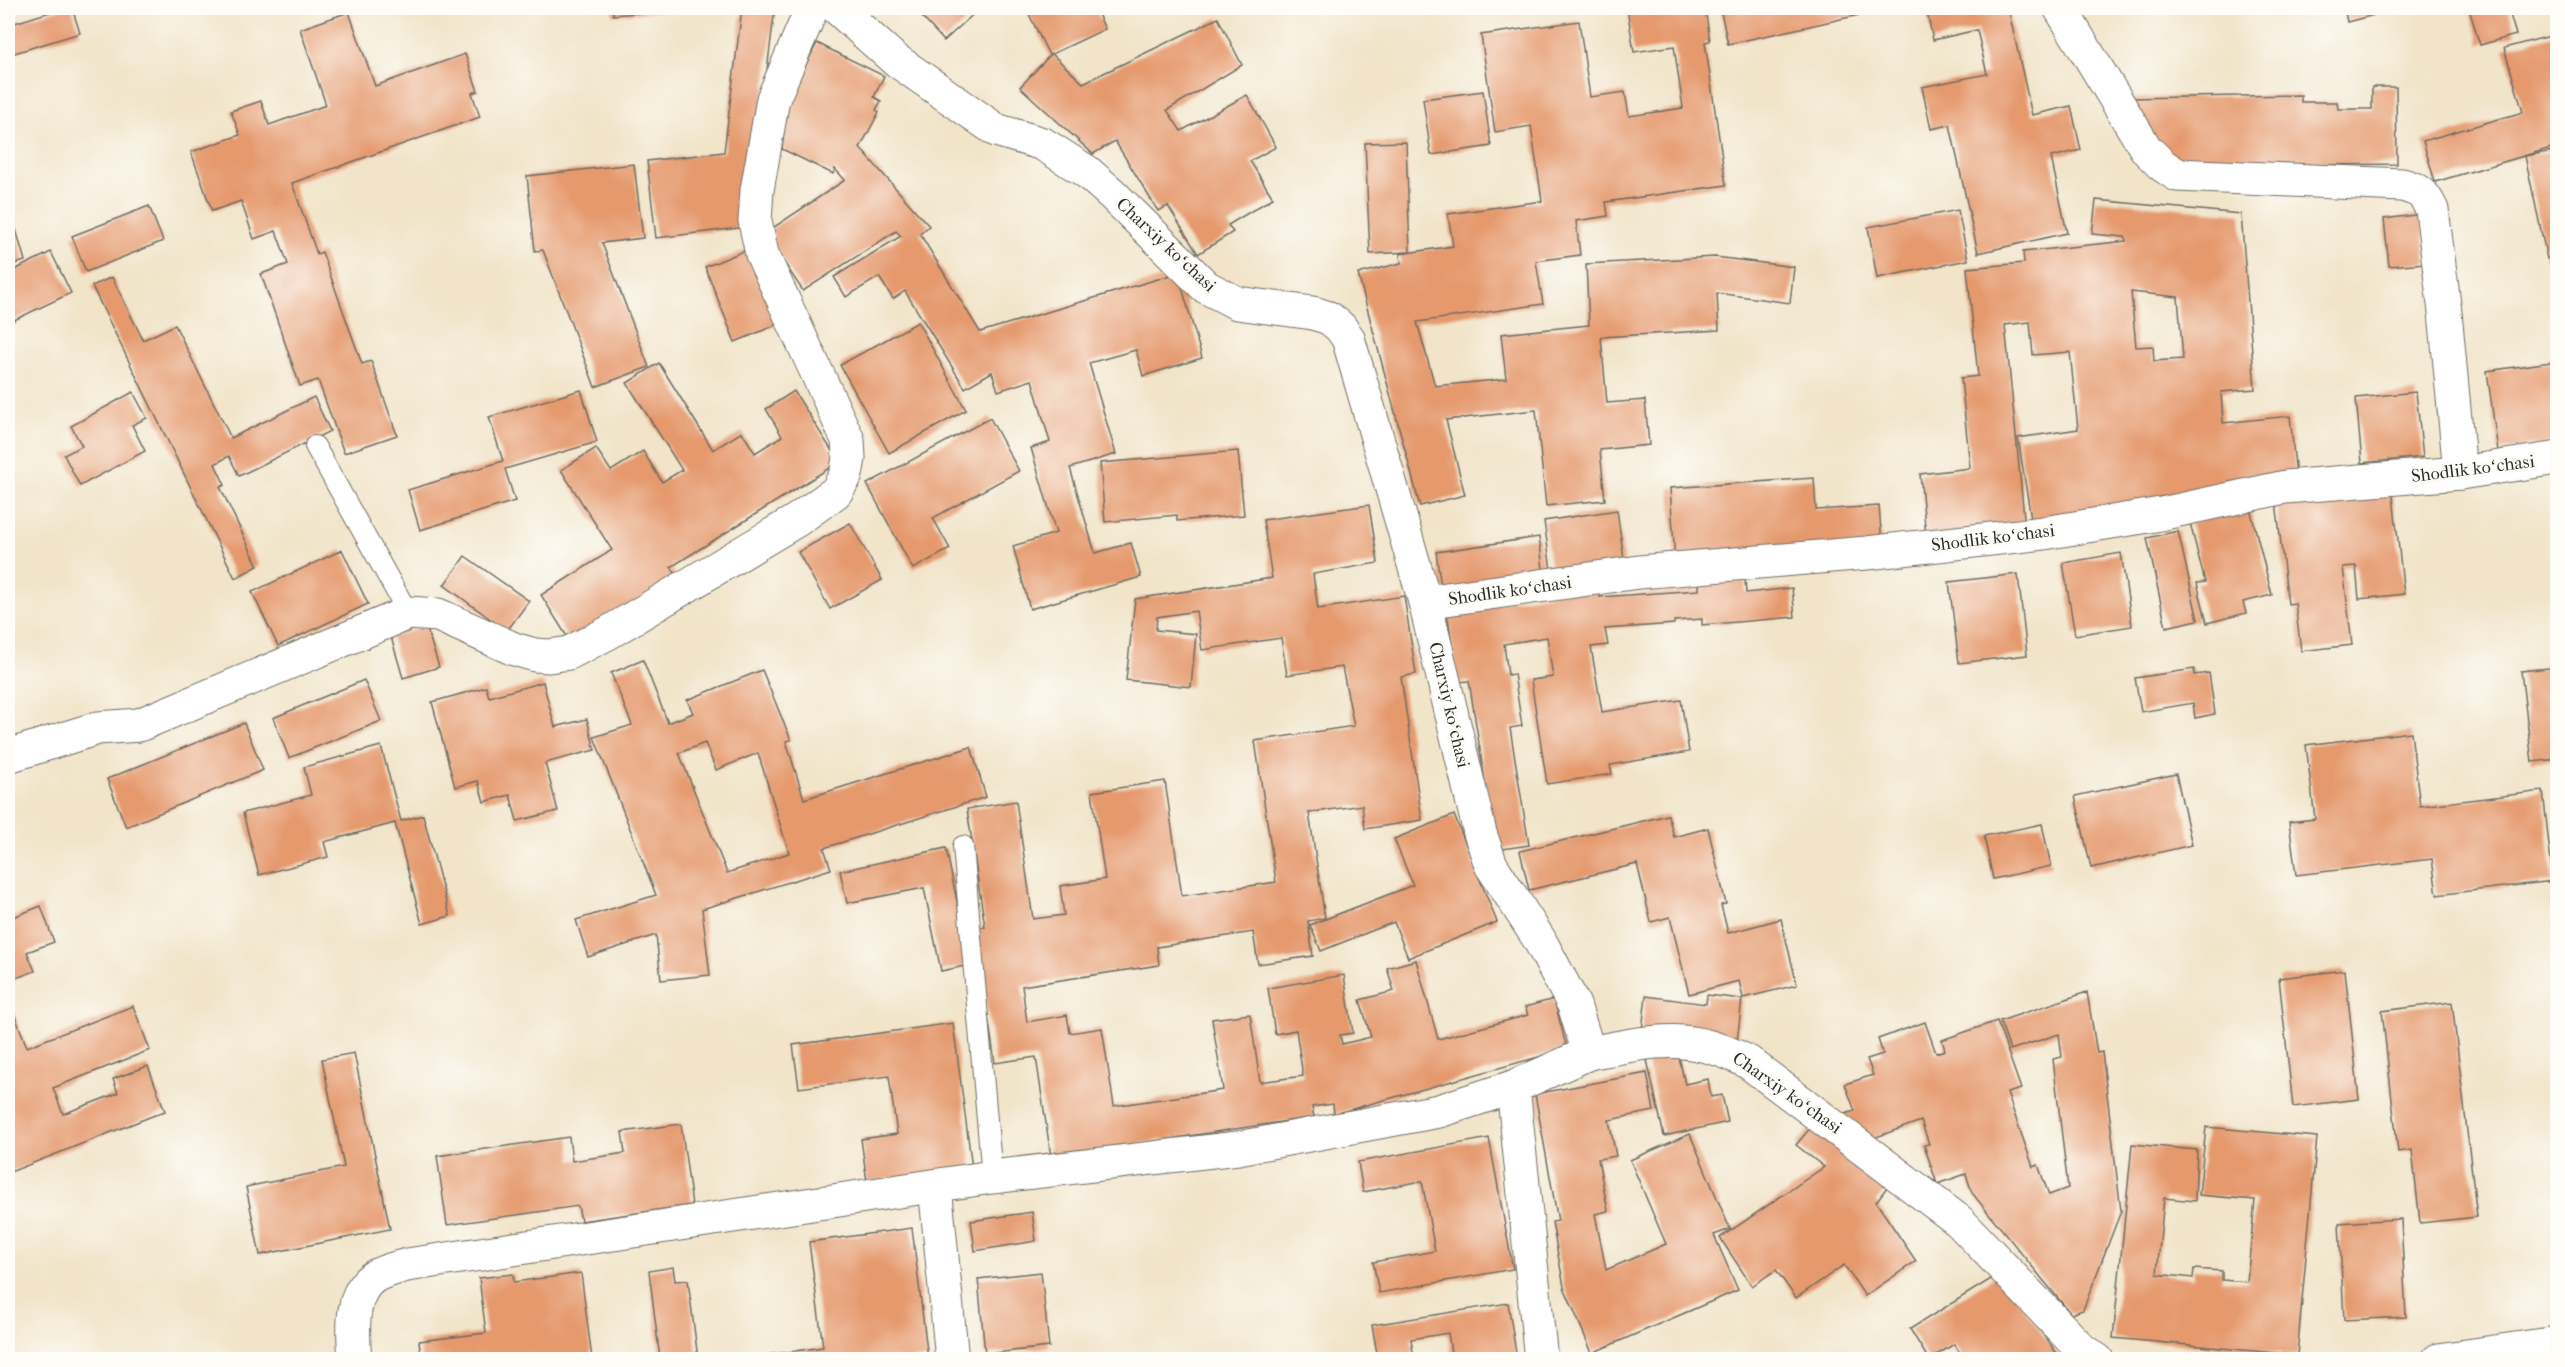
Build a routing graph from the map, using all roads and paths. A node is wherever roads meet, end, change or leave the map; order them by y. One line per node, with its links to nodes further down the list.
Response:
1 (812, 8): 8 (street)
2 (837, 8): 7 (street, Charxiy koʻchasi)
3 (2060, 8): 6 (street)
4 (315, 446): 8 (lane)
5 (2558, 458): 6 (street, Shodlik koʻchasi)
6 (2460, 473): 7 (street, Shodlik koʻchasi)
7 (1425, 602): 11 (street, Charxiy koʻchasi)
8 (408, 613): 9 (street)
9 (8, 756)
10 (963, 846): 13 (lane)
11 (1589, 1053): 12 (street); 19 (street, Charxiy koʻchasi)
12 (1513, 1087): 13 (street); 18 (street)
13 (992, 1177): 14 (street)
14 (935, 1186): 16 (street); 17 (street)
15 (2558, 1343): 20 (street)
16 (355, 1359)
17 (952, 1359)
18 (1541, 1359)
19 (2097, 1359)
20 (2438, 1359)

